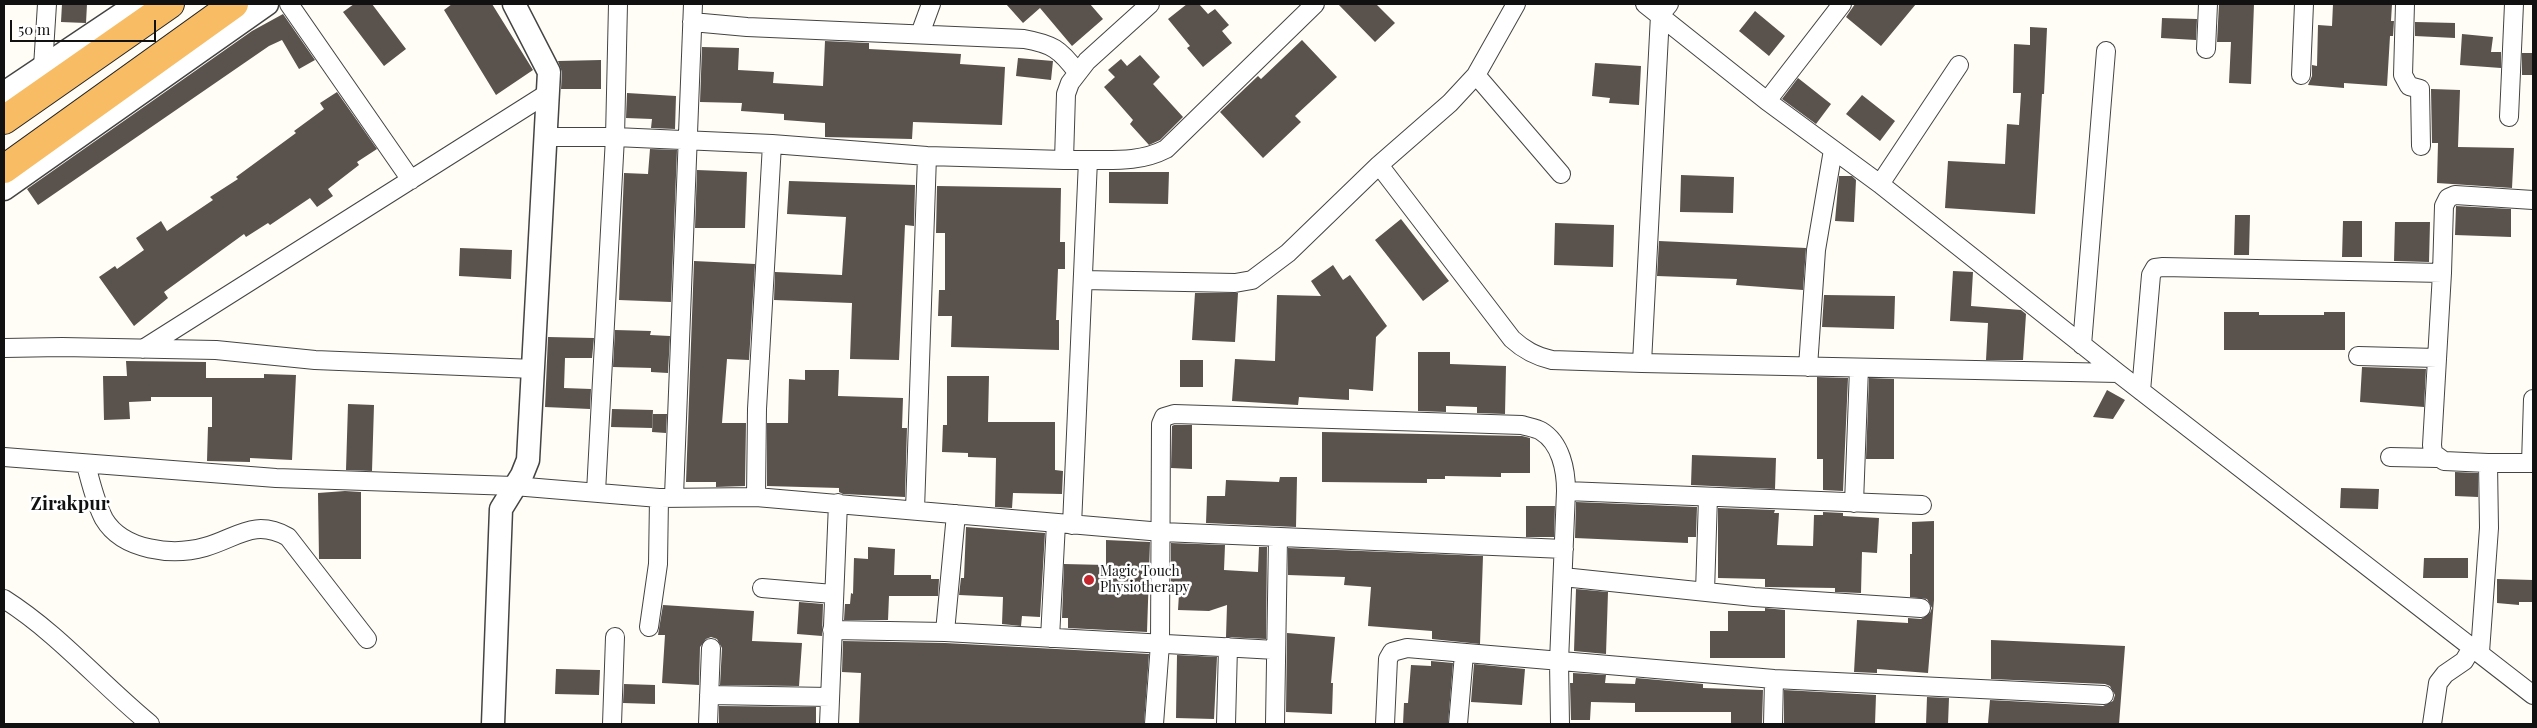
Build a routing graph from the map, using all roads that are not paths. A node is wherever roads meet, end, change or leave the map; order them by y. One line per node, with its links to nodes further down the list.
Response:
1 (46, 4): 27 (street)
2 (137, 4): 20 (street)
3 (170, 4): 35 (highway)
4 (234, 4): 46 (highway)
5 (267, 4): 50 (street)
6 (289, 4): 48 (street)
7 (514, 4): 32 (street)
8 (618, 4): 37 (street)
9 (693, 4): 22 (street)
10 (931, 4): 23 (street)
11 (1150, 4): 28 (street)
12 (1315, 4): 44 (street)
13 (1516, 4): 29 (street)
14 (1645, 4): 21 (street)
15 (1842, 4): 33 (street)
16 (2208, 4): 24 (street)
17 (2304, 4): 30 (street)
18 (2405, 4): 40 (street)
19 (2514, 4): 34 (street)
20 (119, 10): 27 (street)
21 (1664, 10): 33 (street); 59 (street)
22 (692, 22): 23 (street); 38 (street)
23 (920, 34): 28 (street)
24 (2206, 49)
25 (2106, 51): 54 (street)
26 (1959, 65): 49 (street)
27 (43, 67): 31 (street)
28 (1077, 72): 43 (street)
29 (1476, 74): 45 (street); 47 (street)
30 (2301, 75)
31 (4, 93)
32 (548, 94): 36 (street); 48 (street)
33 (1767, 101): 41 (street)
34 (2508, 117)
35 (4, 120)
36 (545, 137): 37 (street); 61 (street)
37 (615, 137): 38 (street); 74 (street)
38 (688, 142): 39 (street); 75 (street)
39 (772, 144): 42 (street); 76 (street)
40 (2421, 146)
41 (1833, 150): 49 (street); 60 (street)
42 (927, 156): 43 (street); 81 (street)
43 (1064, 160): 44 (street)
44 (1088, 160): 53 (street)
45 (1380, 165): 53 (street); 59 (street)
46 (4, 169)
47 (1561, 174)
48 (411, 180): 56 (street)
49 (1880, 184): 54 (street)
50 (4, 189)
51 (2533, 200): 52 (street)
52 (2442, 273): 58 (street); 64 (street)
53 (1083, 280): 83 (street)
54 (2082, 345): 63 (street)
55 (4, 348): 56 (street)
56 (143, 349): 61 (street)
57 (2358, 356): 58 (street)
58 (2437, 358): 68 (street)
59 (1642, 363): 60 (street)
60 (1808, 367): 62 (street)
61 (534, 368): 72 (street)
62 (1859, 368): 63 (street); 79 (street)
63 (2118, 373): 64 (street)
64 (2141, 391): 102 (street)
65 (2533, 399): 70 (street)
66 (4, 457): 71 (street)
67 (2390, 457): 68 (street)
68 (2437, 458): 69 (street)
69 (2488, 463): 70 (street); 102 (street)
70 (2532, 463)
71 (86, 465): 72 (street); 98 (street)
72 (514, 486): 74 (street); 112 (street)
73 (1566, 491): 77 (street); 84 (street); 86 (street)
74 (596, 492): 75 (street)
75 (667, 497): 76 (street); 93 (street)
76 (756, 497): 78 (street)
77 (1708, 497): 79 (street); 89 (street)
78 (838, 503): 81 (street); 90 (street)
79 (1854, 503): 80 (street)
80 (1922, 505)
81 (915, 510): 82 (street)
82 (956, 514): 83 (street); 95 (street)
83 (1064, 524): 84 (street); 97 (street)
84 (1162, 532): 85 (street); 99 (street)
85 (1278, 538): 86 (street); 103 (street)
86 (1564, 550): 87 (street)
87 (1564, 577): 89 (street); 105 (street)
88 (762, 588): 90 (street)
89 (1705, 592): 92 (street)
90 (833, 594): 94 (street)
91 (4, 599): 111 (street)
92 (1921, 608)
93 (649, 627)
94 (832, 630): 95 (street); 110 (street)
95 (945, 632): 97 (street)
96 (615, 636): 113 (street)
97 (1050, 638): 99 (street)
98 (367, 639)
99 (1160, 644): 100 (street); 116 (street)
100 (1228, 647): 103 (street); 117 (street)
101 (711, 648): 107 (street)
102 (2476, 649): 109 (street); 123 (street)
103 (1276, 650): 118 (street)
104 (1464, 654): 105 (street); 119 (street); 120 (street)
105 (1559, 662): 106 (street); 121 (street)
106 (1774, 679): 108 (street); 122 (street)
107 (710, 695): 110 (street); 114 (street)
108 (2104, 695)
109 (2533, 695)
110 (830, 697): 115 (street)
111 (150, 724)
112 (492, 724)
113 (612, 724)
114 (708, 724)
115 (829, 724)
116 (1154, 724)
117 (1226, 724)
118 (1275, 724)
119 (1385, 724)
120 (1458, 724)
121 (1560, 724)
122 (1773, 724)
123 (2432, 724)

